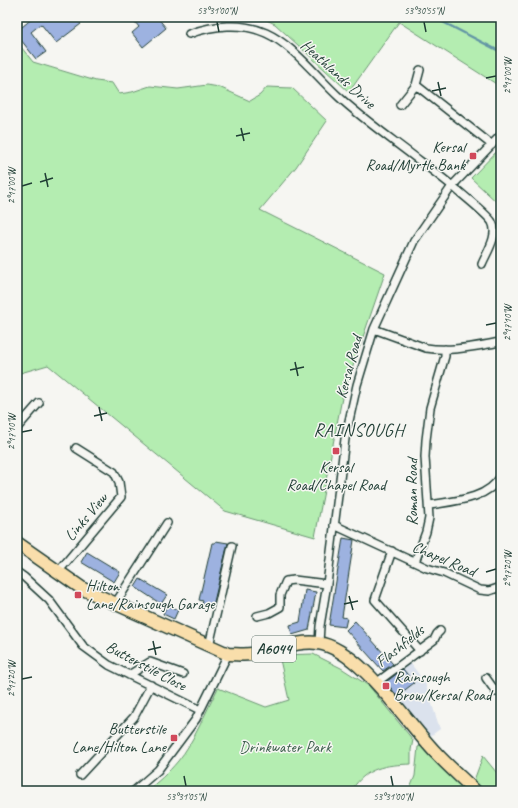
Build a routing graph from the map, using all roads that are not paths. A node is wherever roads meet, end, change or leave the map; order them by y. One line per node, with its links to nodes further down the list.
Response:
1 (189, 34): 7 (street, Heathlands Drive)
2 (420, 70): 3 (street)
3 (416, 85): 4 (street); 6 (street)
4 (400, 105)
5 (501, 135): 6 (street, Kersal Road)
6 (492, 145): 7 (street, Kersal Road)
7 (452, 186): 8 (street, Heathlands Drive); 9 (street, Kersal Road)
8 (482, 264)
9 (374, 329): 11 (street); 18 (street, Kersal Road)
10 (501, 342): 11 (street)
11 (445, 349): 16 (street, Roman Road)
12 (39, 403): 13 (street)
13 (17, 428)
14 (76, 448): 24 (street, Links View)
15 (501, 476): 16 (street)
16 (429, 504): 22 (street, Roman Road)
17 (167, 523): 27 (street)
18 (334, 525): 21 (street, Chapel Road); 25 (street, Kersal Road)
19 (17, 543): 24 (main road, A6044)
20 (232, 546): 31 (street)
21 (392, 551): 22 (street, Chapel Road); 32 (street)
22 (415, 562): 26 (street, Chapel Road)
23 (17, 572): 35 (street, Butterstile Close)
24 (58, 572): 27 (main road, A6044)
25 (327, 584): 28 (street); 30 (street, Kersal Road)
26 (501, 587)
27 (115, 604): 31 (main road, A6044)
28 (257, 616)
29 (440, 631): 32 (street, Flashfields)
30 (319, 643): 33 (main road, A6044); 37 (main road)
31 (209, 646): 33 (main road, A6044)
32 (420, 651): 37 (street, Flashfields)
33 (228, 654): 40 (street)
34 (183, 674): 35 (street)
35 (129, 675): 38 (street, Butterstile Close)
36 (486, 678): 39 (street)
37 (376, 683): 43 (main road)
38 (150, 685): 40 (street, Butterstile Close); 41 (street)
39 (496, 692)
40 (200, 710): 42 (street)
41 (80, 775)
42 (134, 791)
43 (475, 791)

